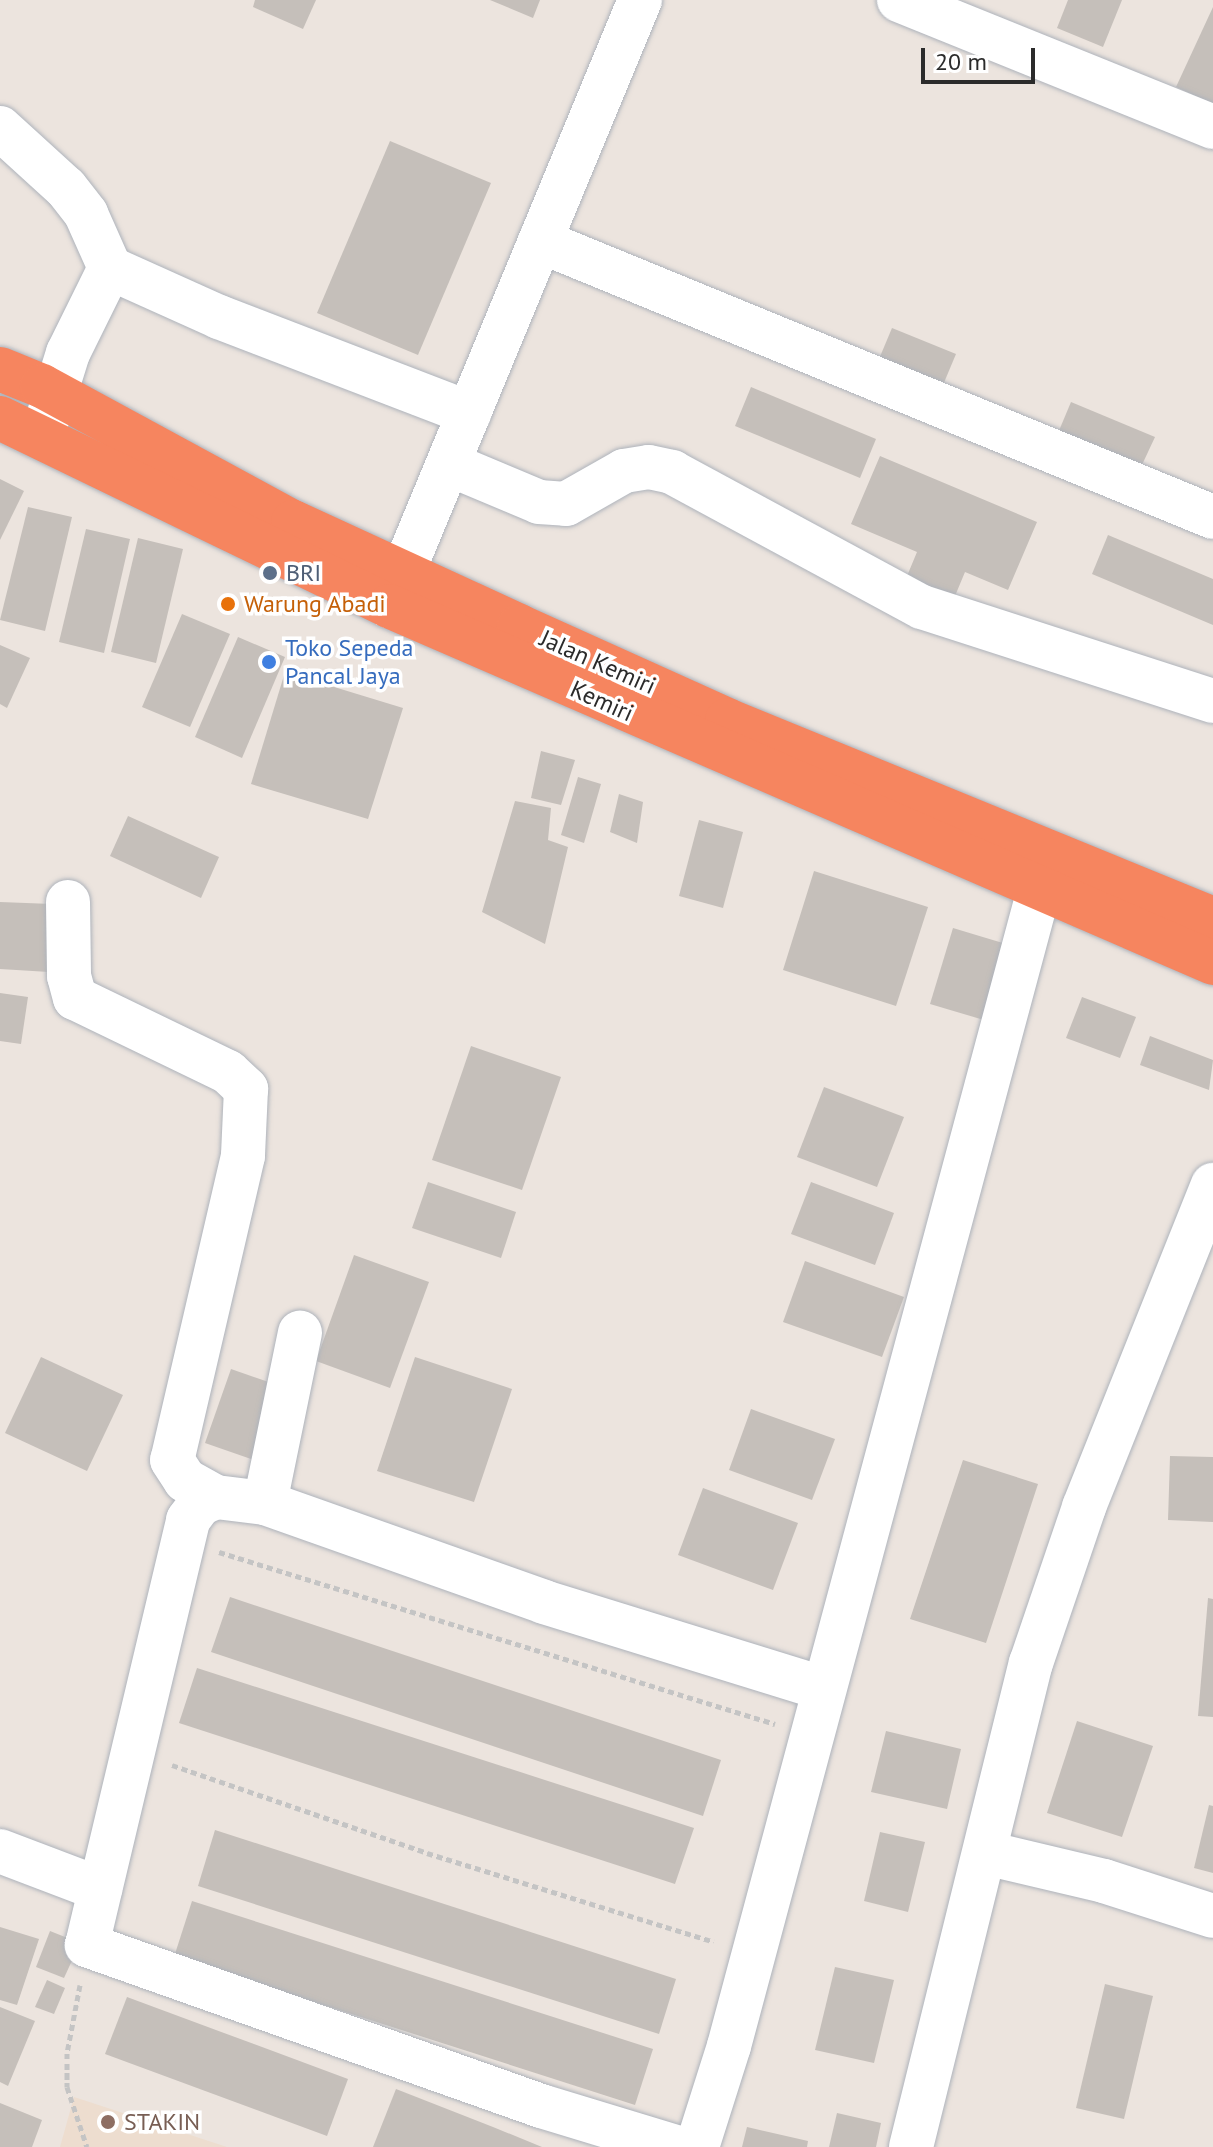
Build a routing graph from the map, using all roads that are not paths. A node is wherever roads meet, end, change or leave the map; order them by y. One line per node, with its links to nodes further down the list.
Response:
1 (640, 0): 6 (street)
2 (899, 0): 3 (street)
3 (993, 17): 4 (street)
4 (1213, 127)
5 (0, 128): 7 (street)
6 (540, 241): 10 (street); 14 (street)
7 (110, 268): 9 (street); 10 (street)
8 (0, 369): 9 (highway, Jalan Kemiri)
9 (55, 393): 12 (street); 15 (highway, Jalan Kemiri)
10 (469, 413): 13 (street)
11 (0, 418): 12 (highway, Kemiri)
12 (42, 436): 15 (highway, Kemiri)
13 (451, 465): 15 (street); 16 (street)
14 (1213, 517)
15 (397, 590): 17 (highway, Kemiri); 19 (highway, Jalan Kemiri)
16 (1213, 701)
17 (1039, 890): 20 (highway, Kemiri); 25 (street)
18 (68, 902): 23 (street)
19 (1213, 919)
20 (1213, 963)
21 (1213, 1185): 27 (street)
22 (300, 1333): 24 (street)
23 (216, 1497): 24 (street); 28 (street)
24 (265, 1503): 25 (street)
25 (822, 1688): 31 (street)
26 (0, 1851): 28 (street)
27 (986, 1853): 29 (street); 32 (street)
28 (100, 1889): 30 (street)
29 (1213, 1916)
30 (676, 2147)
31 (697, 2147)
32 (911, 2147)

